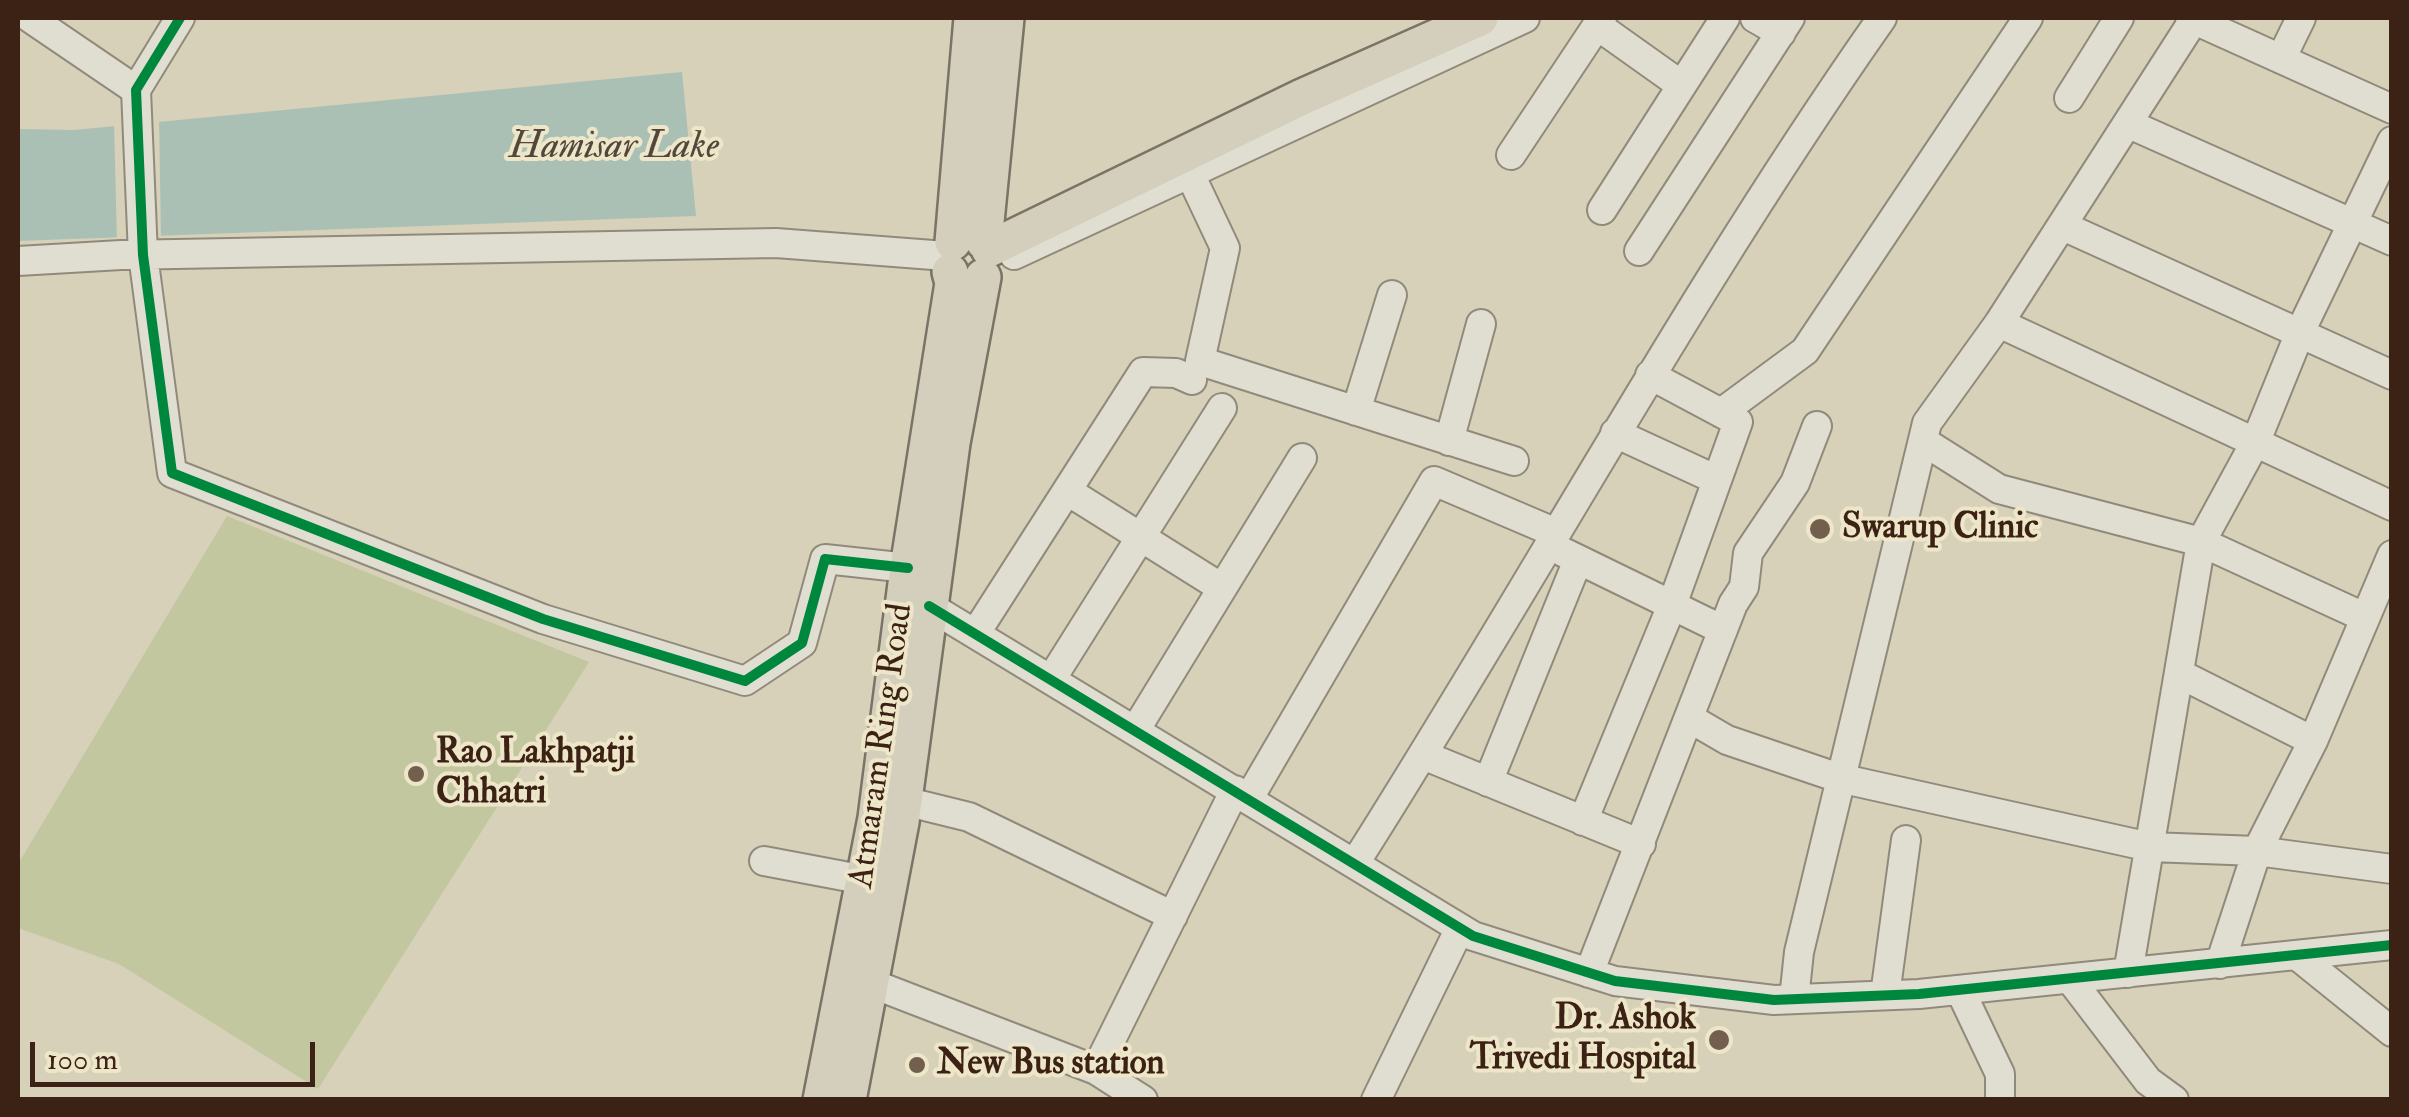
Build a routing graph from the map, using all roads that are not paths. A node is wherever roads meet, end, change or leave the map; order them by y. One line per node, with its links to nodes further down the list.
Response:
1 (180, 18): 18 (street)
2 (972, 18): 31 (main road, Atmaram Ring Road)
3 (1006, 18): 31 (main road, Atmaram Ring Road)
4 (1480, 18): 31 (main road)
5 (1525, 18): 24 (street)
6 (1725, 18): 17 (street)
7 (1755, 18): 15 (street)
8 (1882, 18): 37 (street)
9 (2028, 18): 42 (street)
10 (2120, 18): 19 (street)
11 (2193, 18): 16 (street); 21 (street)
12 (2300, 18): 16 (street)
13 (46, 22): 18 (street)
14 (1600, 22): 17 (street); 23 (street)
15 (1785, 25): 29 (street)
16 (2281, 58): 20 (street)
17 (1681, 86): 25 (street)
18 (136, 90): 30 (street)
19 (2069, 98)
20 (2390, 106)
21 (2128, 124): 26 (street); 27 (street)
22 (2392, 140): 26 (street)
23 (1511, 155)
24 (1190, 174): 31 (street); 41 (street)
25 (1602, 210)
26 (2353, 222): 28 (street); 36 (street)
27 (2063, 226): 34 (street); 36 (street)
28 (2392, 241)
29 (1639, 251)
30 (143, 255): 31 (street); 32 (street); 58 (street)
31 (971, 257): 58 (main road, Atmaram Ring Road); 61 (main road, Atmaram Ring Road)
32 (18, 262)
33 (1392, 294): 41 (street)
34 (1999, 323): 46 (street); 47 (street)
35 (1481, 324): 45 (street)
36 (2301, 330): 38 (street); 46 (street)
37 (1650, 375): 42 (street); 44 (street)
38 (2392, 375)
39 (1192, 380): 51 (street)
40 (1222, 408): 53 (street)
41 (1356, 411): 45 (street)
42 (1721, 413): 50 (street)
43 (1817, 426): 63 (street)
44 (1615, 433): 50 (street); 54 (street)
45 (1449, 441): 49 (street)
46 (2256, 441): 52 (street); 55 (street)
47 (1922, 442): 55 (street); 71 (street)
48 (1302, 458): 59 (street)
49 (1514, 462)
50 (1718, 480): 60 (street)
51 (1069, 492): 53 (street); 64 (street)
52 (2392, 506)
53 (1140, 536): 59 (street); 66 (street)
54 (1552, 539): 57 (street); 70 (street); 73 (street)
55 (2201, 542): 62 (street); 65 (street)
56 (2392, 554): 62 (street)
57 (1578, 560): 60 (street); 72 (street)
58 (908, 568): 83 (main road, Atmaram Ring Road)
59 (1222, 588): 68 (street)
60 (1672, 605): 63 (street); 75 (street)
61 (929, 606): 64 (street); 74 (main road, Atmaram Ring Road)
62 (2364, 618): 69 (street)
63 (1723, 630): 67 (street)
64 (977, 631): 66 (street)
65 (2180, 674): 69 (street); 78 (street)
66 (1052, 678): 68 (street)
67 (1691, 719): 71 (street); 77 (street)
68 (1136, 729): 73 (street)
69 (2313, 741): 79 (street)
70 (1423, 756): 72 (street); 81 (street)
71 (1839, 778): 78 (street); 95 (street)
72 (1488, 782): 75 (street)
73 (1242, 794): 81 (street); 84 (street)
74 (904, 801): 84 (street); 92 (main road, Atmaram Ring Road)
75 (1583, 820): 77 (street)
76 (1906, 840): 94 (street)
77 (1640, 844): 89 (street)
78 (2150, 847): 79 (street); 90 (street)
79 (2257, 851): 82 (street); 88 (street)
80 (764, 861): 83 (street)
81 (1354, 863): 85 (street)
82 (2392, 869)
83 (866, 880): 99 (main road, Atmaram Ring Road)
84 (1173, 916): 97 (street)
85 (1460, 928): 89 (street); 102 (street)
86 (2388, 939): 87 (street)
87 (2299, 957): 88 (street); 96 (street)
88 (2220, 964): 90 (street)
89 (1589, 972): 95 (street)
90 (2128, 973): 91 (street)
91 (2070, 979): 93 (street); 98 (street)
92 (873, 984): 97 (street); 100 (main road, Atmaram Ring Road)
93 (1960, 990): 94 (street); 103 (street)
94 (1885, 995): 95 (street)
95 (1794, 999)
96 (2385, 1021)
97 (1096, 1070): 101 (street)
98 (2143, 1090): 104 (street)
99 (821, 1100)
100 (848, 1100)
101 (1143, 1100)
102 (1376, 1100)
103 (2000, 1100)
104 (2174, 1100)

